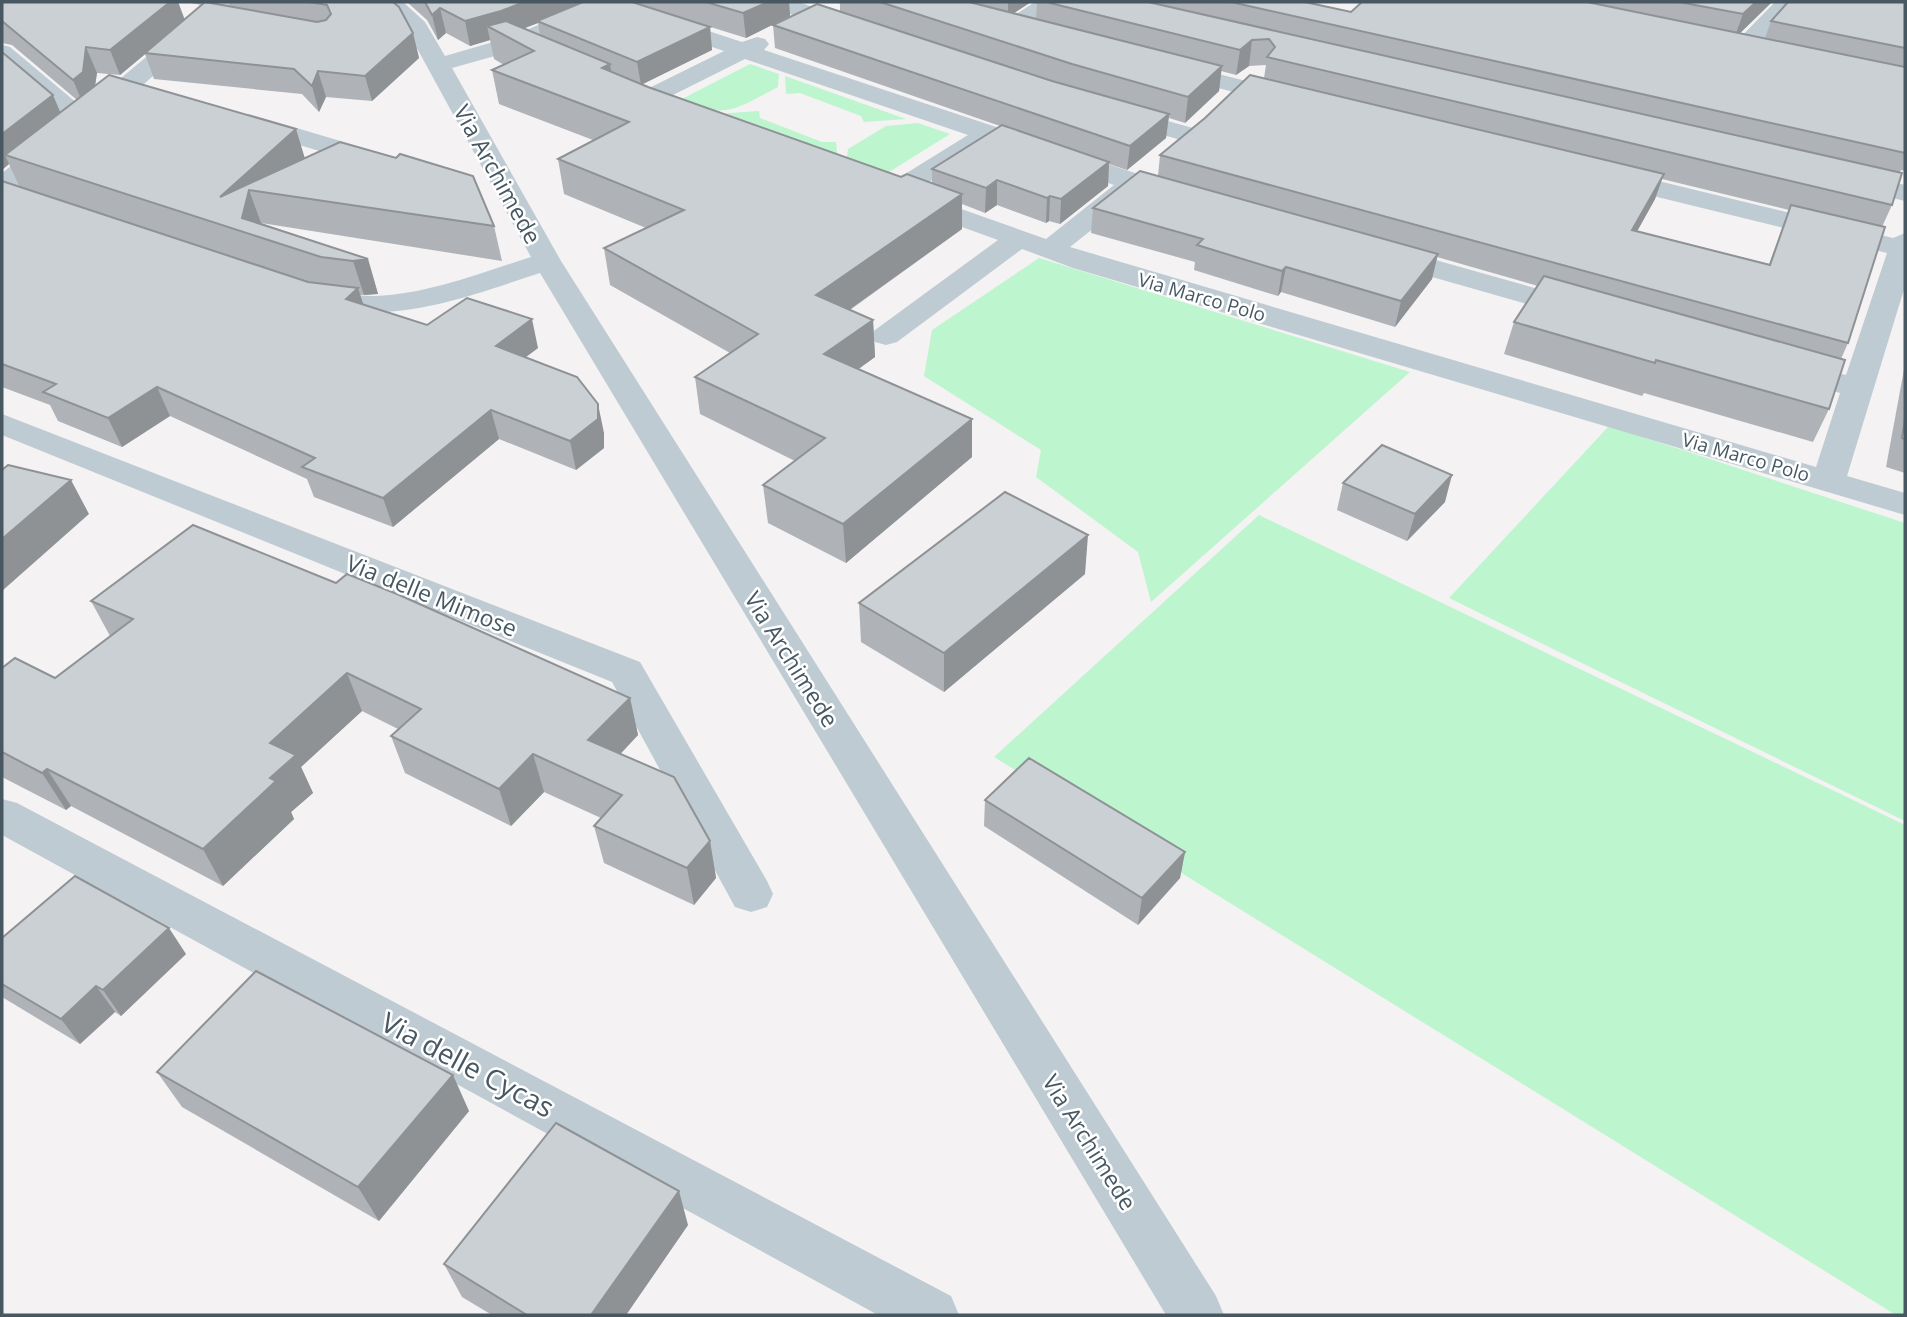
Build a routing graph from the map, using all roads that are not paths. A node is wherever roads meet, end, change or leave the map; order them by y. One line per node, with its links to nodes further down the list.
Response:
1 (391, 2): 20 (street, Via Archimede)
2 (777, 2): 9 (street)
3 (844, 2): 9 (street)
4 (1051, 2): 11 (street)
5 (1787, 2): 14 (street)
6 (624, 8): 12 (street); 15 (street)
7 (176, 10): 8 (street)
8 (222, 14): 22 (street)
9 (816, 16): 10 (street); 15 (street)
10 (879, 36)
11 (1049, 37)
12 (514, 43): 18 (street); 20 (street)
13 (1714, 44): 14 (street)
14 (1741, 50): 17 (street)
15 (744, 51): 26 (street); 29 (street)
16 (2, 52): 28 (street)
17 (1768, 56)
18 (550, 58)
19 (1151, 64): 30 (street)
20 (438, 65): 37 (street, Via Archimede)
21 (1261, 68): 30 (street)
22 (117, 95): 23 (street); 28 (street)
23 (153, 100)
24 (1310, 104): 30 (street)
25 (1100, 108): 30 (street)
26 (685, 114)
27 (228, 116): 31 (street)
28 (84, 122): 34 (street)
29 (1002, 132): 30 (street); 39 (street, Via Marco Polo)
30 (1189, 135): 38 (street); 42 (street)
31 (396, 166)
32 (1579, 170): 40 (street)
33 (1824, 174): 36 (street)
34 (2, 186)
35 (473, 188): 37 (street)
36 (1905, 193)
37 (512, 200): 43 (street, Via Archimede)
38 (1200, 202)
39 (1018, 239): 42 (street, Via Marco Polo); 46 (street)
40 (1904, 245): 48 (street)
41 (1361, 248): 45 (street)
42 (1049, 250): 50 (street, Via Marco Polo)
43 (547, 261): 44 (street); 55 (street, Via Archimede)
44 (289, 289)
45 (1603, 316)
46 (886, 335)
47 (1764, 362): 48 (street)
48 (1858, 388): 50 (street)
49 (2, 424): 53 (street, Via delle Mimose)
50 (1828, 481): 51 (street, Via Marco Polo)
51 (1905, 504)
52 (2, 815): 54 (street, Via delle Cycas)
53 (751, 894)
54 (932, 1315)
55 (1197, 1315)

